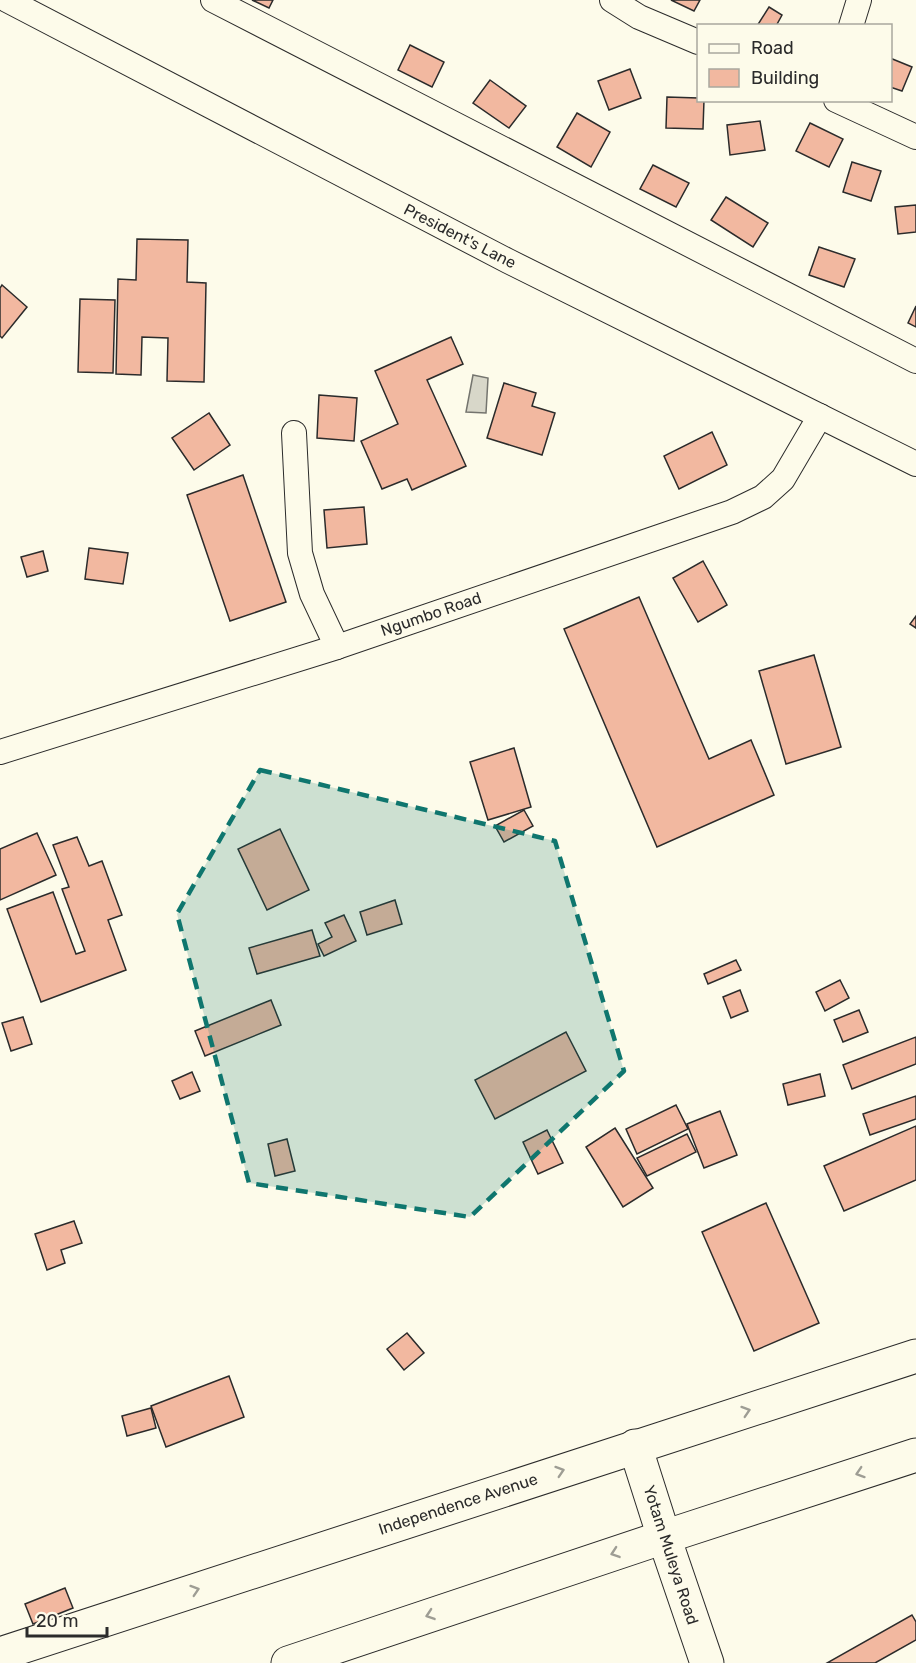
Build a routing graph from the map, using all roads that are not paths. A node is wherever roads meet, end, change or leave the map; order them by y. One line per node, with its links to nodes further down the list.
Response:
1 (7, 0): 10 (street, President's Lane)
2 (213, 0): 9 (street)
3 (612, 0): 6 (street)
4 (859, 0): 5 (street)
5 (852, 24)
6 (697, 41)
7 (840, 102): 8 (street)
8 (916, 137)
9 (916, 361)
10 (820, 416): 12 (street, President's Lane); 13 (street, Ngumbo Road)
11 (294, 433): 13 (street)
12 (916, 464)
13 (337, 647): 14 (street, Ngumbo Road)
14 (0, 752)
15 (916, 1356): 16 (main road, Independence Avenue, one-way to 15)
16 (635, 1446): 18 (main road, Yotam Muleya Road); 19 (main road, Independence Avenue, one-way to 16)
17 (916, 1455): 18 (main road, one-way to 18)
18 (664, 1537): 20 (main road, one-way to 20); 21 (main road, Yotam Muleya Road)
19 (0, 1654)
20 (288, 1663)
21 (707, 1663)

